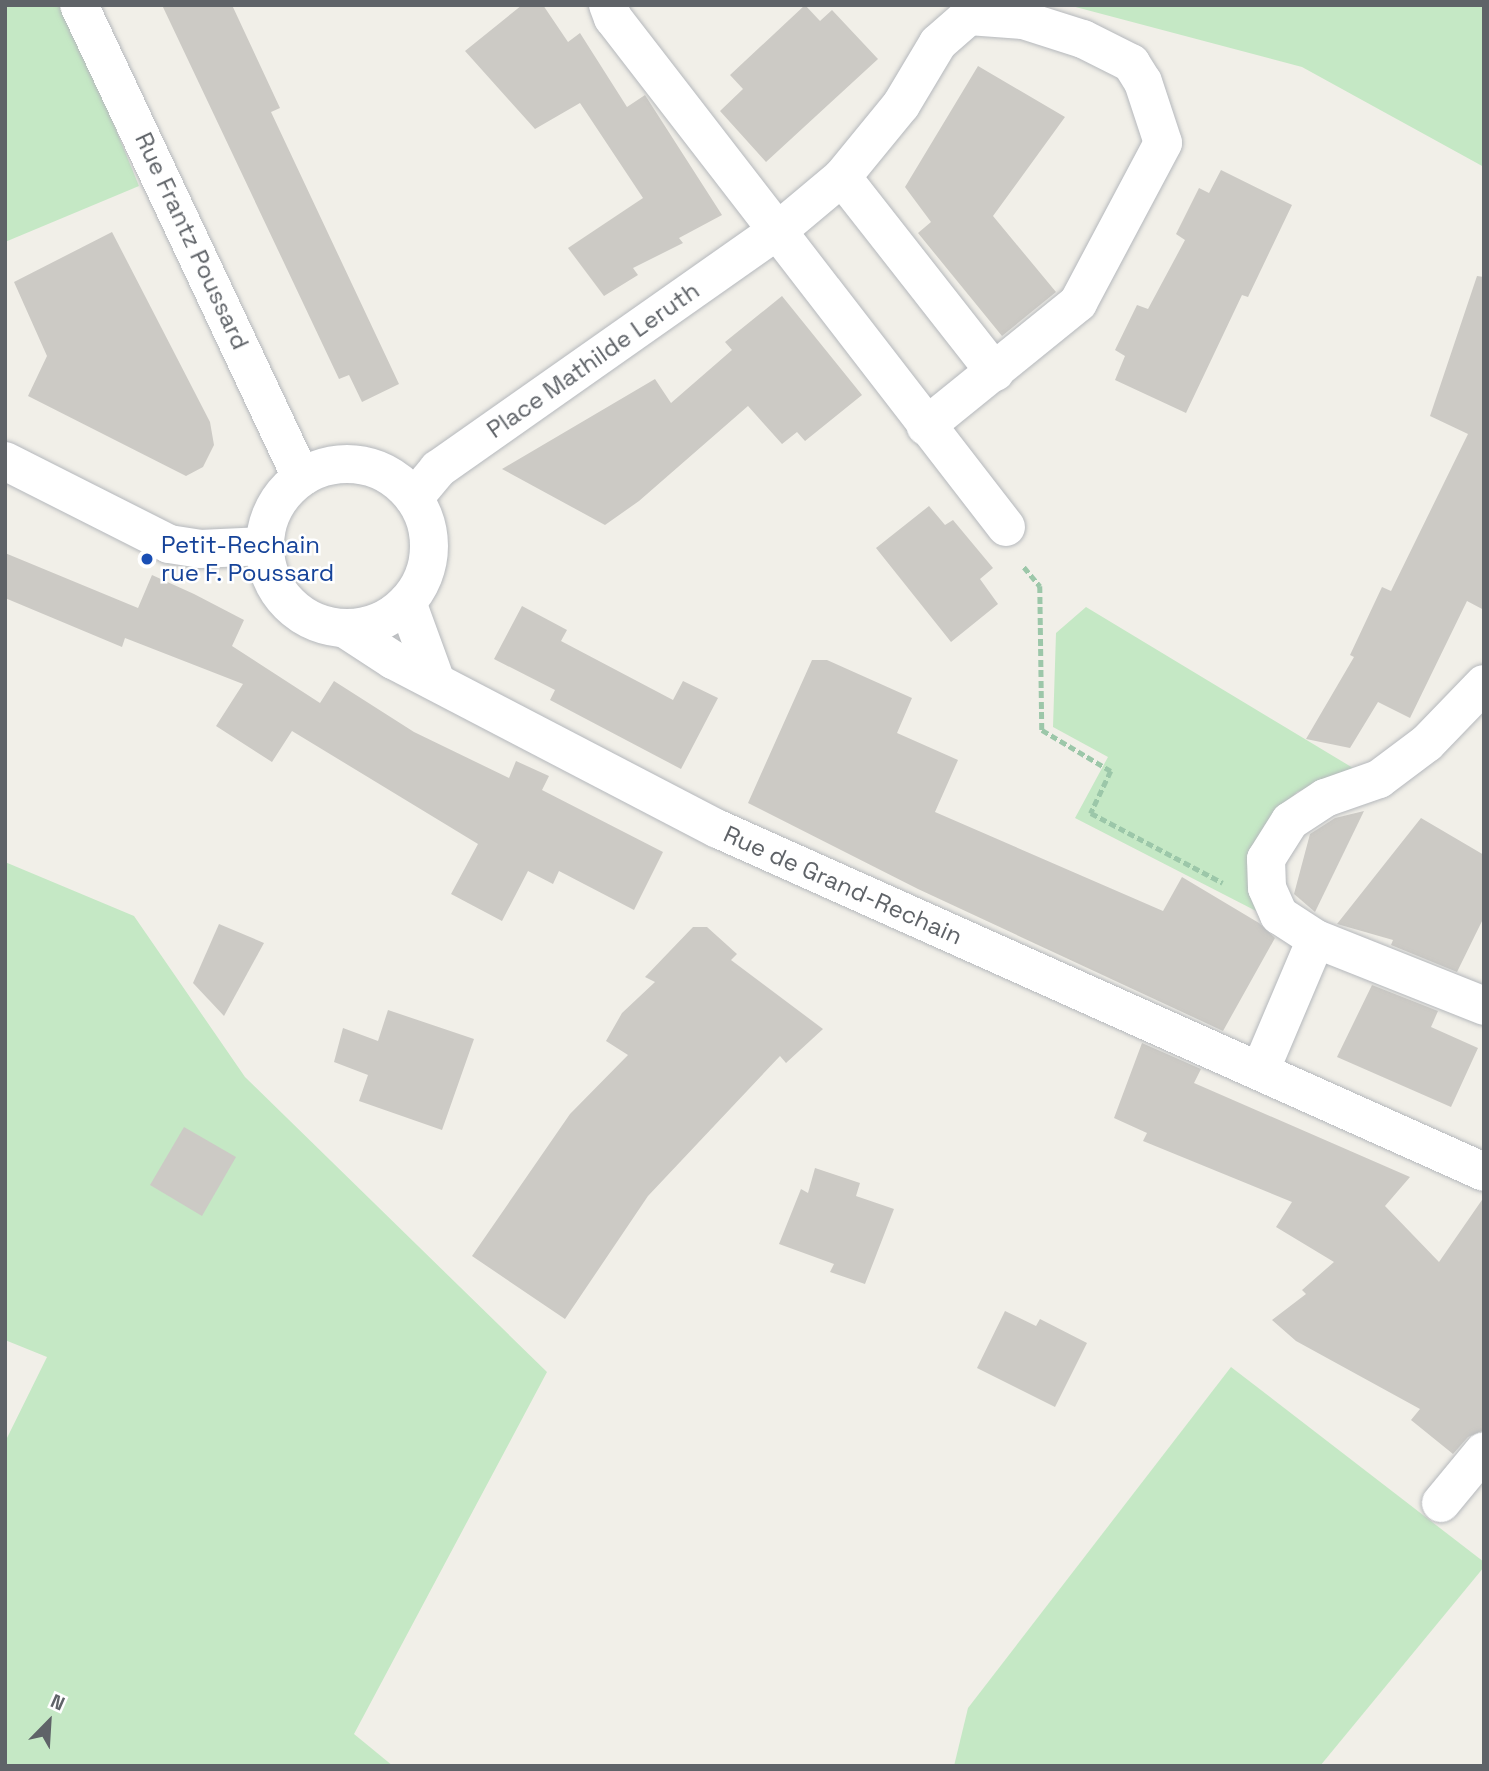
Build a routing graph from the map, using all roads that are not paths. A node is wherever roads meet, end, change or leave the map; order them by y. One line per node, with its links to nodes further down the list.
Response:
1 (79, 5): 8 (street, Rue Frantz Poussard)
2 (608, 5): 4 (street)
3 (842, 177): 4 (street, Place Mathilde Leruth); 5 (street); 5 (street, Place Mathilde Leruth)
4 (780, 229): 6 (street); 9 (street, Place Mathilde Leruth)
5 (995, 372): 6 (street, Place Mathilde Leruth)
6 (926, 426): 10 (street)
7 (5, 461): 11 (street)
8 (301, 477): 9 (street); 11 (street)
9 (414, 498): 12 (street)
10 (1006, 527)
11 (264, 546): 13 (street)
12 (407, 602): 13 (street); 14 (street)
13 (344, 628): 14 (street, Rue de Grand-Rechain)
14 (435, 679): 18 (street, Rue de Grand-Rechain)
15 (1484, 684): 16 (street)
16 (1316, 939): 17 (street); 18 (street)
17 (1484, 1006)
18 (1260, 1071): 19 (street, Rue de Grand-Rechain)
19 (1484, 1172)
20 (1484, 1451): 21 (street)
21 (1441, 1503)

